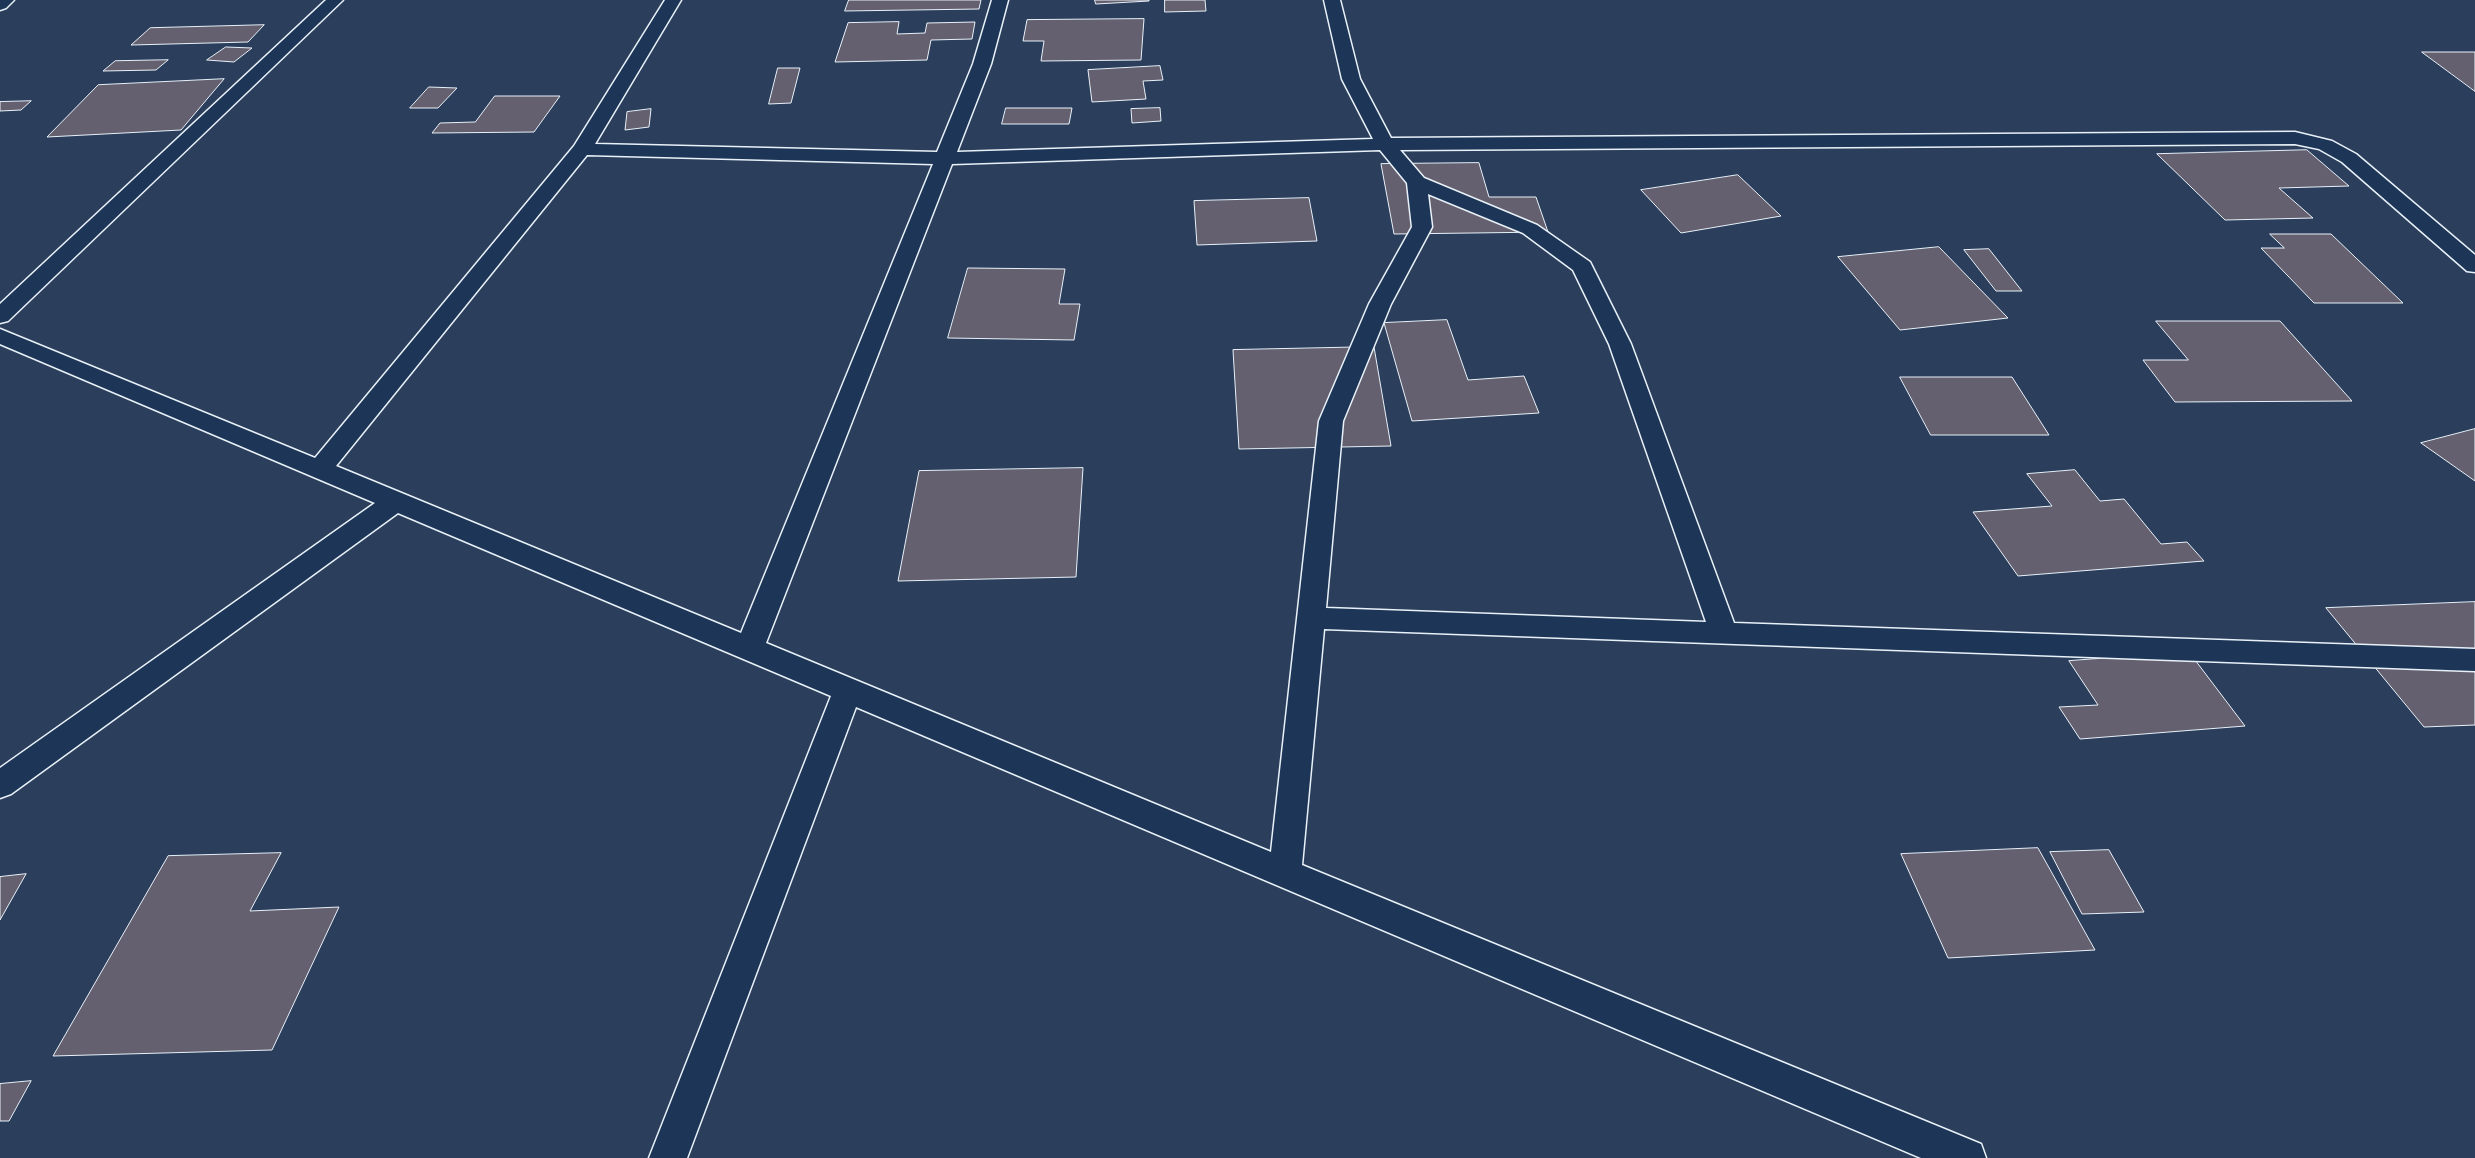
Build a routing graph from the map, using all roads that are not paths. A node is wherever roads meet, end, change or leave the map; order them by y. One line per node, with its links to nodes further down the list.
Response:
1 (6, 0): 6 (street)
2 (335, 0): 12 (street)
3 (672, 0): 8 (street)
4 (1000, 0): 9 (street)
5 (1332, 0): 7 (street)
6 (0, 5)
7 (1385, 144): 9 (street); 10 (street); 11 (street)
8 (582, 149): 9 (street); 14 (street)
9 (944, 158): 18 (street)
10 (1417, 182): 16 (street); 17 (street)
11 (2475, 266)
12 (0, 316)
13 (0, 336): 14 (street)
14 (320, 470): 15 (street)
15 (396, 501): 18 (street); 21 (street)
16 (1312, 618): 17 (street); 22 (street)
17 (1724, 633): 19 (street)
18 (749, 649): 20 (street)
19 (2475, 660)
20 (848, 690): 22 (street); 23 (street)
21 (0, 785)
22 (1286, 873): 24 (street)
23 (668, 1158)
24 (1967, 1158)

